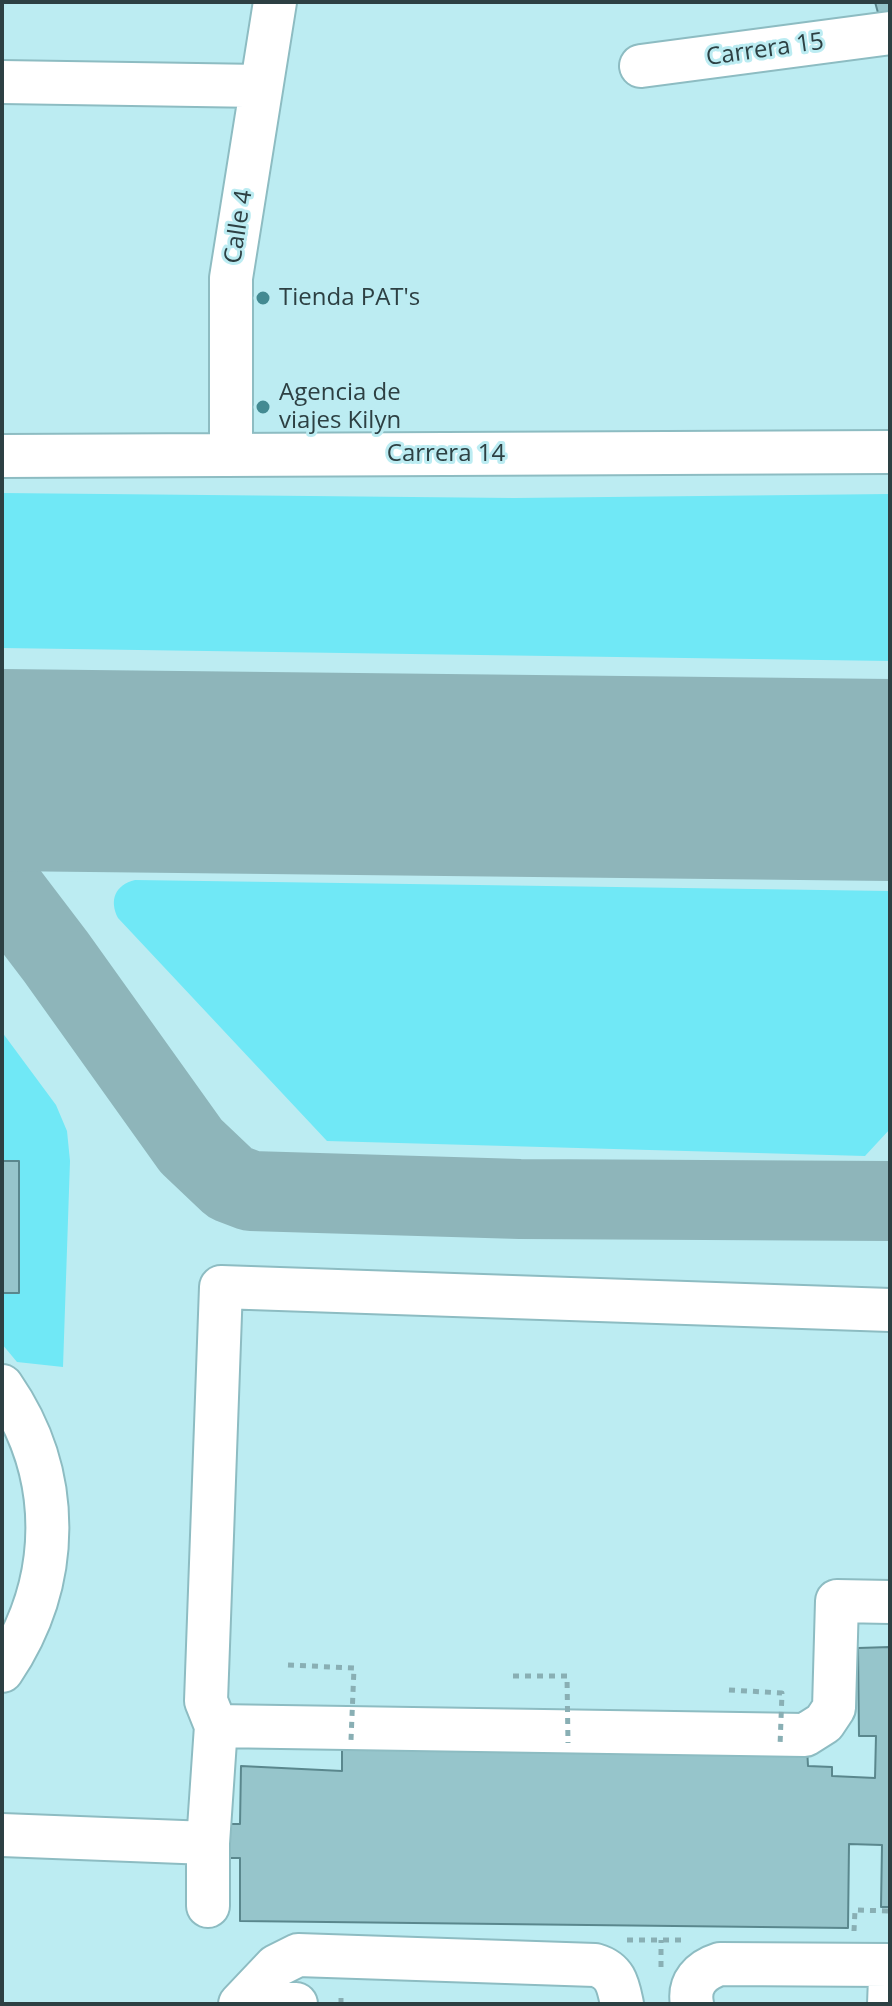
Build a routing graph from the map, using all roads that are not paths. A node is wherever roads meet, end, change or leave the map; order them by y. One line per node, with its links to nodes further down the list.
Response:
1 (275, 2): 5 (street, Calle 4)
2 (890, 33): 3 (street, Carrera 15)
3 (641, 66)
4 (2, 82): 5 (street)
5 (261, 86): 7 (street, Calle 4)
6 (890, 452): 7 (street, Carrera 14)
7 (231, 455): 8 (street, Carrera 14)
8 (2, 456)
9 (890, 1310): 13 (street)
10 (2, 1386): 12 (street)
11 (890, 1602): 13 (street)
12 (2, 1671)
13 (216, 1726): 15 (street)
14 (2, 1835): 15 (street)
15 (208, 1843): 16 (street)
16 (208, 1906)
17 (890, 1965): 22 (street)
18 (890, 1978): 23 (street)
19 (241, 2003): 20 (street); 21 (street)
20 (296, 2004)
21 (622, 2004)
22 (692, 2004)
23 (889, 2004)

